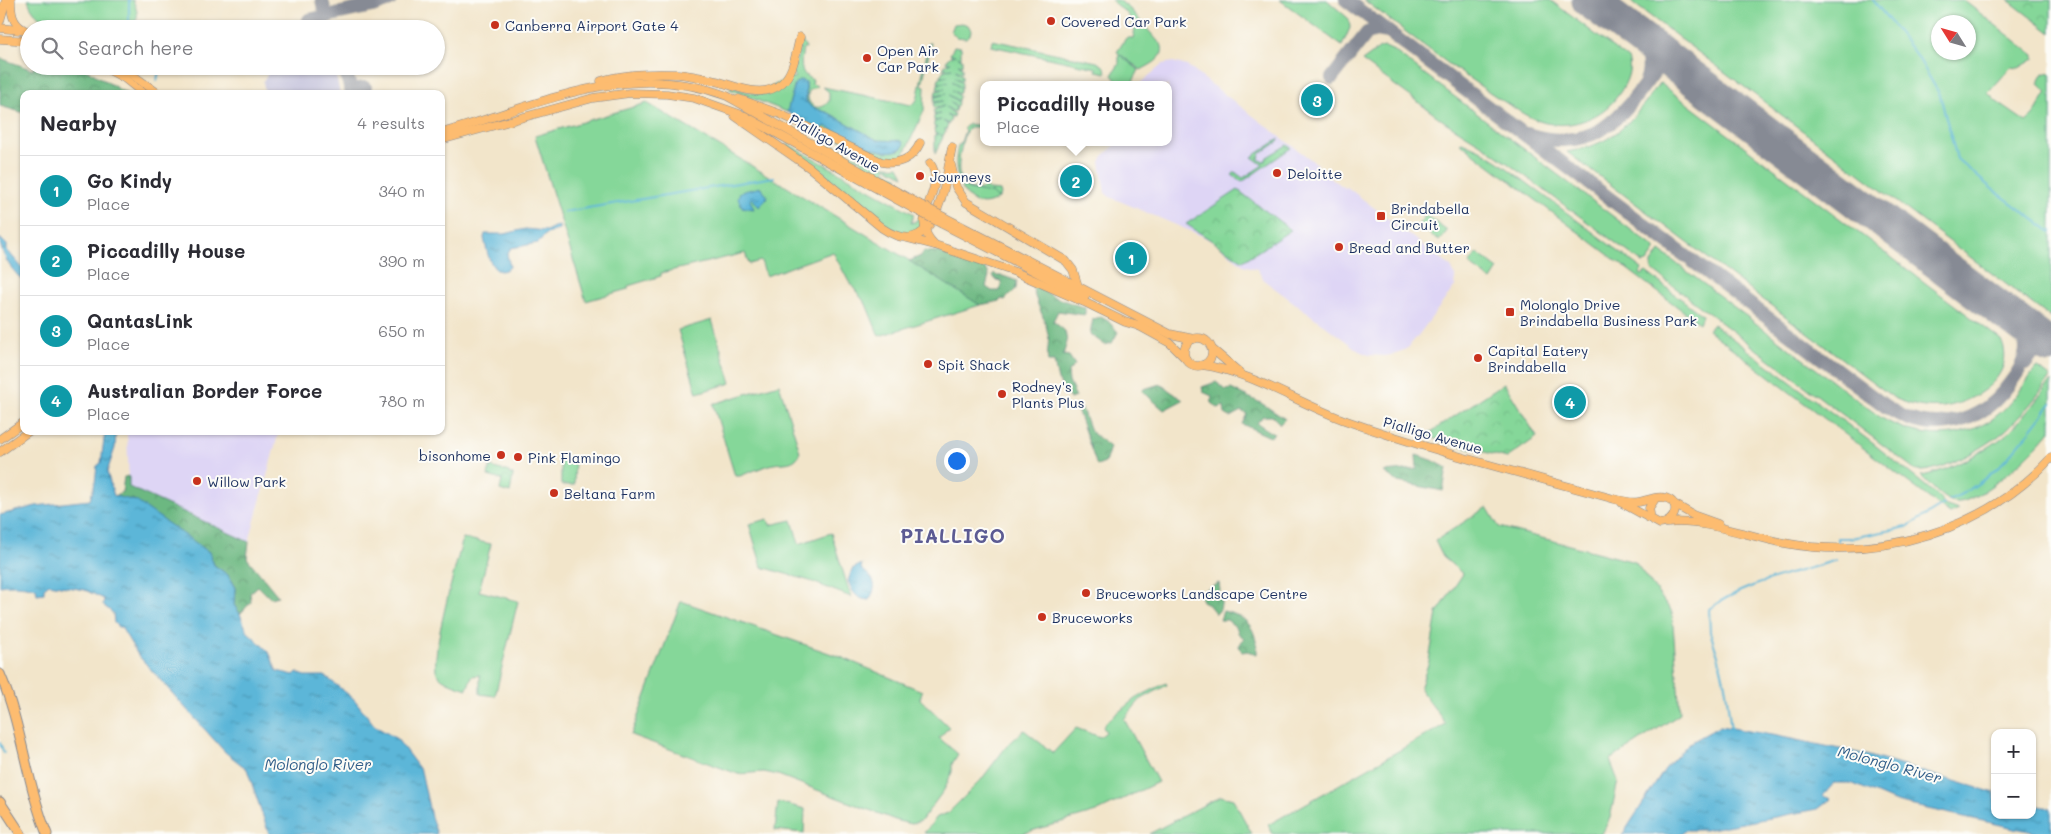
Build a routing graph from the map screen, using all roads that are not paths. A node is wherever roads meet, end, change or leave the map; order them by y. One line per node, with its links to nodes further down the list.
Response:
1 (6, 0): 3 (main road)
2 (11, 0): 4 (main road)
3 (0, 21)
4 (20, 27)
5 (0, 28): 6 (main road)
6 (20, 30)
7 (800, 37): 12 (main road)
8 (0, 39): 9 (main road)
9 (20, 40)
10 (118, 75): 13 (main road)
11 (133, 75): 14 (main road)
12 (583, 89): 15 (main road, Pialligo Avenue); 17 (main road, Pialligo Avenue)
13 (139, 90)
14 (153, 90)
15 (727, 96): 19 (main road); 21 (main road, Pialligo Avenue)
16 (728, 110): 18 (main road, Pialligo Avenue); 21 (main road, Pialligo Avenue); 24 (main road)
17 (445, 132)
18 (445, 139)
19 (920, 143)
20 (930, 163): 23 (main road)
21 (916, 207): 22 (main road, Pialligo Avenue, bridge)
22 (943, 220): 26 (main road, Pialligo Avenue); 27 (main road, Pialligo Avenue)
23 (925, 230): 24 (main road); 25 (main road); 26 (main road)
24 (898, 236): 25 (main road)
25 (941, 247): 27 (main road)
26 (1078, 286): 28 (main road, Pialligo Avenue)
27 (1142, 327): 30 (main road, Pialligo Avenue)
28 (1194, 339): 29 (main road); 30 (main road)
29 (1212, 349): 31 (main road); 32 (main road, Pialligo Avenue)
30 (1186, 359): 31 (main road)
31 (1202, 365): 32 (main road, Pialligo Avenue)
32 (1251, 380): 38 (main road, Pialligo Avenue)
33 (20, 425): 35 (main road)
34 (23, 435): 36 (main road)
35 (0, 439)
36 (0, 452)
37 (2051, 458): 43 (main road)
38 (1614, 499): 39 (main road, Pialligo Avenue); 41 (main road, Pialligo Avenue)
39 (1655, 499): 40 (main road); 41 (main road)
40 (1674, 504): 42 (main road); 43 (main road)
41 (1651, 519): 42 (main road)
42 (1666, 524): 43 (main road)
43 (1751, 535)
44 (0, 674): 47 (highway)
45 (0, 802): 46 (highway)
46 (21, 834)
47 (47, 834)

